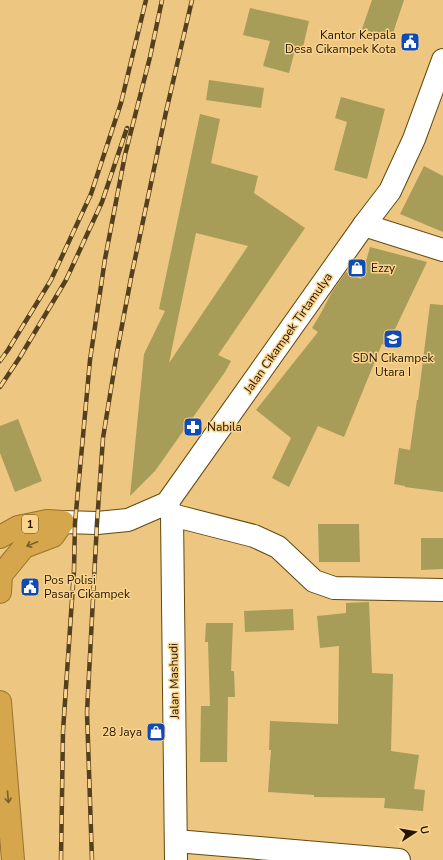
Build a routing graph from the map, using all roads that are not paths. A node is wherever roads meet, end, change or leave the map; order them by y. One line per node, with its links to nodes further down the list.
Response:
1 (443, 60): 2 (street, Jalan Cikampek Tirtamulya)
2 (364, 225): 3 (street); 4 (street, Jalan Cikampek Tirtamulya)
3 (443, 250)
4 (169, 509): 5 (street); 7 (street); 10 (street, Jalan Mashudi)
5 (63, 522): 6 (highway, 1); 8 (highway, one-way to 8)
6 (0, 537)
7 (443, 590)
8 (0, 592)
9 (0, 712): 11 (highway, one-way to 11)
10 (176, 850): 12 (street)
11 (14, 860)
12 (399, 860)

